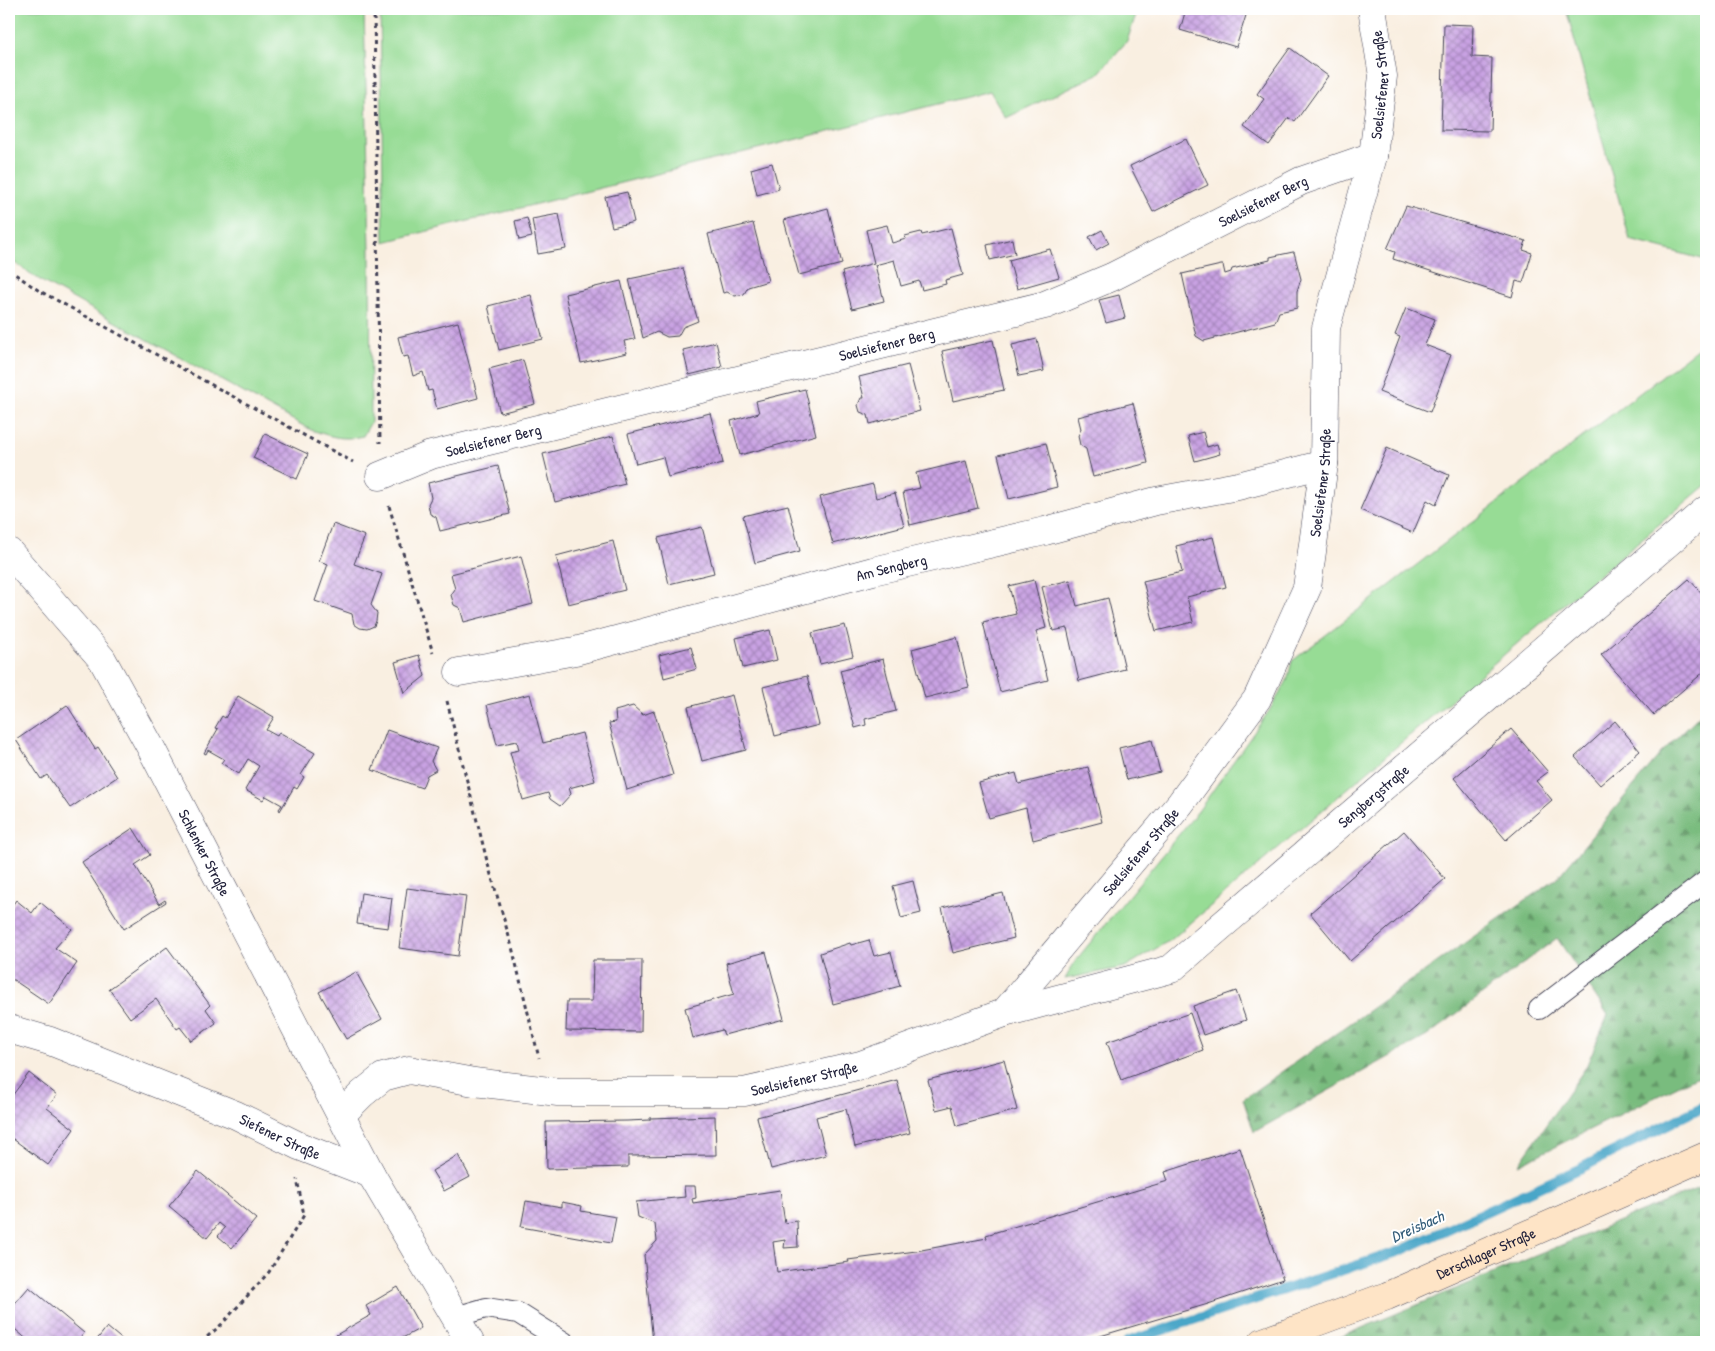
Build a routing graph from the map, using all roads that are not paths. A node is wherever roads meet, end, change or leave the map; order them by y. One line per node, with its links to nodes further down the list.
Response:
1 (1372, 9): 2 (street, Soelsiefener Straße)
2 (1374, 156): 3 (street, Soelsiefener Straße); 4 (street, Soelsiefener Berg)
3 (1324, 464): 7 (street, Am Sengberg); 10 (street, Soelsiefener Straße)
4 (380, 476)
5 (1706, 510): 10 (street, Sengbergstraße)
6 (9, 552): 12 (street, Schlenker Straße)
7 (450, 676)
8 (1706, 881): 9 (lane)
9 (1538, 1009)
10 (1004, 1013): 12 (street, Soelsiefener Straße)
11 (9, 1029): 14 (street, Siefener Straße)
12 (341, 1115): 14 (street, Schlenker Straße)
13 (1706, 1156): 18 (main road, Derschlager Straße)
14 (371, 1174): 15 (street)
15 (455, 1317): 16 (street); 17 (lane)
16 (470, 1342)
17 (564, 1342)
18 (1263, 1342)

